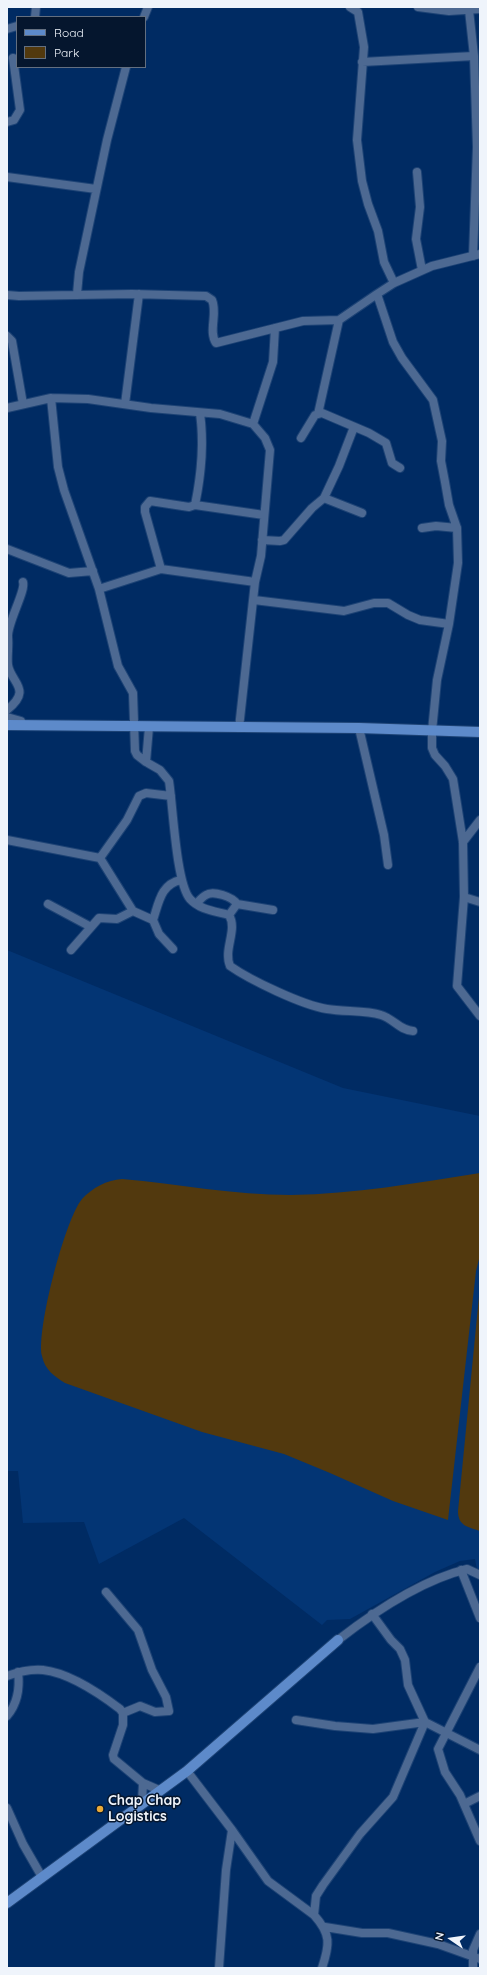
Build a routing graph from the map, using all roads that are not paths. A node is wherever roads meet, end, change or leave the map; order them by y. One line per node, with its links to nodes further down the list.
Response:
1 (350, 7): 7 (street)
2 (418, 7): 4 (street)
3 (480, 9): 4 (street)
4 (468, 10): 5 (street)
5 (474, 56): 7 (street); 13 (street)
6 (13, 58): 9 (street)
7 (362, 62): 15 (street)
8 (126, 68): 12 (street)
9 (7, 122)
10 (417, 172): 14 (street)
11 (7, 177): 12 (street)
12 (96, 189): 16 (street)
13 (476, 255): 14 (street)
14 (422, 270): 15 (street)
15 (394, 283): 18 (street)
16 (77, 294): 17 (street); 19 (street)
17 (139, 294): 21 (street); 25 (street)
18 (378, 294): 20 (street); 38 (street)
19 (7, 295)
20 (339, 320): 21 (street); 28 (street)
21 (275, 328): 29 (street)
22 (7, 336): 24 (street)
23 (51, 398): 24 (street); 25 (street); 42 (street)
24 (23, 404): 26 (street)
25 (125, 404): 27 (street)
26 (7, 408)
27 (200, 413): 29 (street); 34 (street)
28 (318, 414): 30 (street); 31 (street)
29 (253, 424): 36 (street)
30 (354, 427): 32 (street); 33 (street)
31 (301, 438)
32 (400, 468)
33 (324, 498): 35 (street); 39 (street)
34 (194, 505): 36 (street); 41 (street)
35 (362, 513)
36 (264, 515): 39 (street)
37 (422, 528): 38 (street)
38 (457, 528): 47 (street)
39 (262, 540): 44 (street)
40 (7, 549): 42 (street)
41 (162, 569): 44 (street); 45 (street)
42 (93, 571): 45 (street)
43 (23, 582): 48 (street)
44 (255, 582): 46 (street)
45 (99, 589): 52 (street)
46 (254, 600): 47 (street); 54 (street)
47 (449, 624): 56 (street)
48 (7, 710)
49 (7, 718): 51 (street)
50 (7, 725): 51 (main road)
51 (23, 725): 52 (main road)
52 (134, 726): 53 (main road); 58 (street)
53 (148, 727): 54 (main road); 58 (street)
54 (239, 728): 55 (main road)
55 (359, 728): 56 (main road); 64 (street)
56 (432, 731): 57 (main road); 62 (street)
57 (480, 732)
58 (146, 762): 59 (street)
59 (171, 796): 63 (street); 65 (street)
60 (480, 820): 62 (street)
61 (7, 840): 63 (street)
62 (463, 842): 66 (street)
63 (100, 858): 72 (street)
64 (388, 865)
65 (181, 880): 69 (street); 74 (street)
66 (464, 897): 67 (street); 78 (street)
67 (480, 902)
68 (48, 904): 75 (street)
69 (196, 904): 70 (street); 73 (street)
70 (237, 904): 71 (street); 73 (street)
71 (273, 910)
72 (133, 911): 74 (street); 75 (street)
73 (229, 915): 79 (street)
74 (153, 920): 76 (street)
75 (91, 927): 77 (street)
76 (173, 949)
77 (71, 950)
78 (480, 1016)
79 (414, 1031)
80 (461, 1570): 81 (street); 83 (street); 84 (street)
81 (480, 1575)
82 (106, 1592): 89 (street)
83 (372, 1614): 85 (street); 92 (street)
84 (480, 1618)
85 (338, 1640): 95 (main road)
86 (480, 1667): 93 (street)
87 (18, 1672): 88 (street); 89 (street); 90 (street)
88 (7, 1676)
89 (124, 1713): 96 (street)
90 (7, 1716)
91 (296, 1720): 92 (street)
92 (425, 1722): 93 (street); 107 (street)
93 (446, 1732): 94 (street); 100 (street)
94 (480, 1750)
95 (187, 1771): 97 (main road); 103 (street)
96 (143, 1783): 97 (street); 99 (street)
97 (159, 1790): 99 (main road)
98 (480, 1796): 100 (street)
99 (142, 1802): 105 (main road)
100 (464, 1804): 104 (street)
101 (7, 1808): 102 (street)
102 (9, 1819): 105 (street)
103 (232, 1830): 107 (street); 112 (street)
104 (480, 1841)
105 (42, 1877): 106 (main road)
106 (7, 1903)
107 (314, 1915): 108 (street)
108 (325, 1927): 110 (street); 113 (street)
109 (480, 1934): 110 (street)
110 (472, 1955): 111 (street); 114 (street)
111 (480, 1959)
112 (219, 1968)
113 (322, 1968)
114 (473, 1968)

